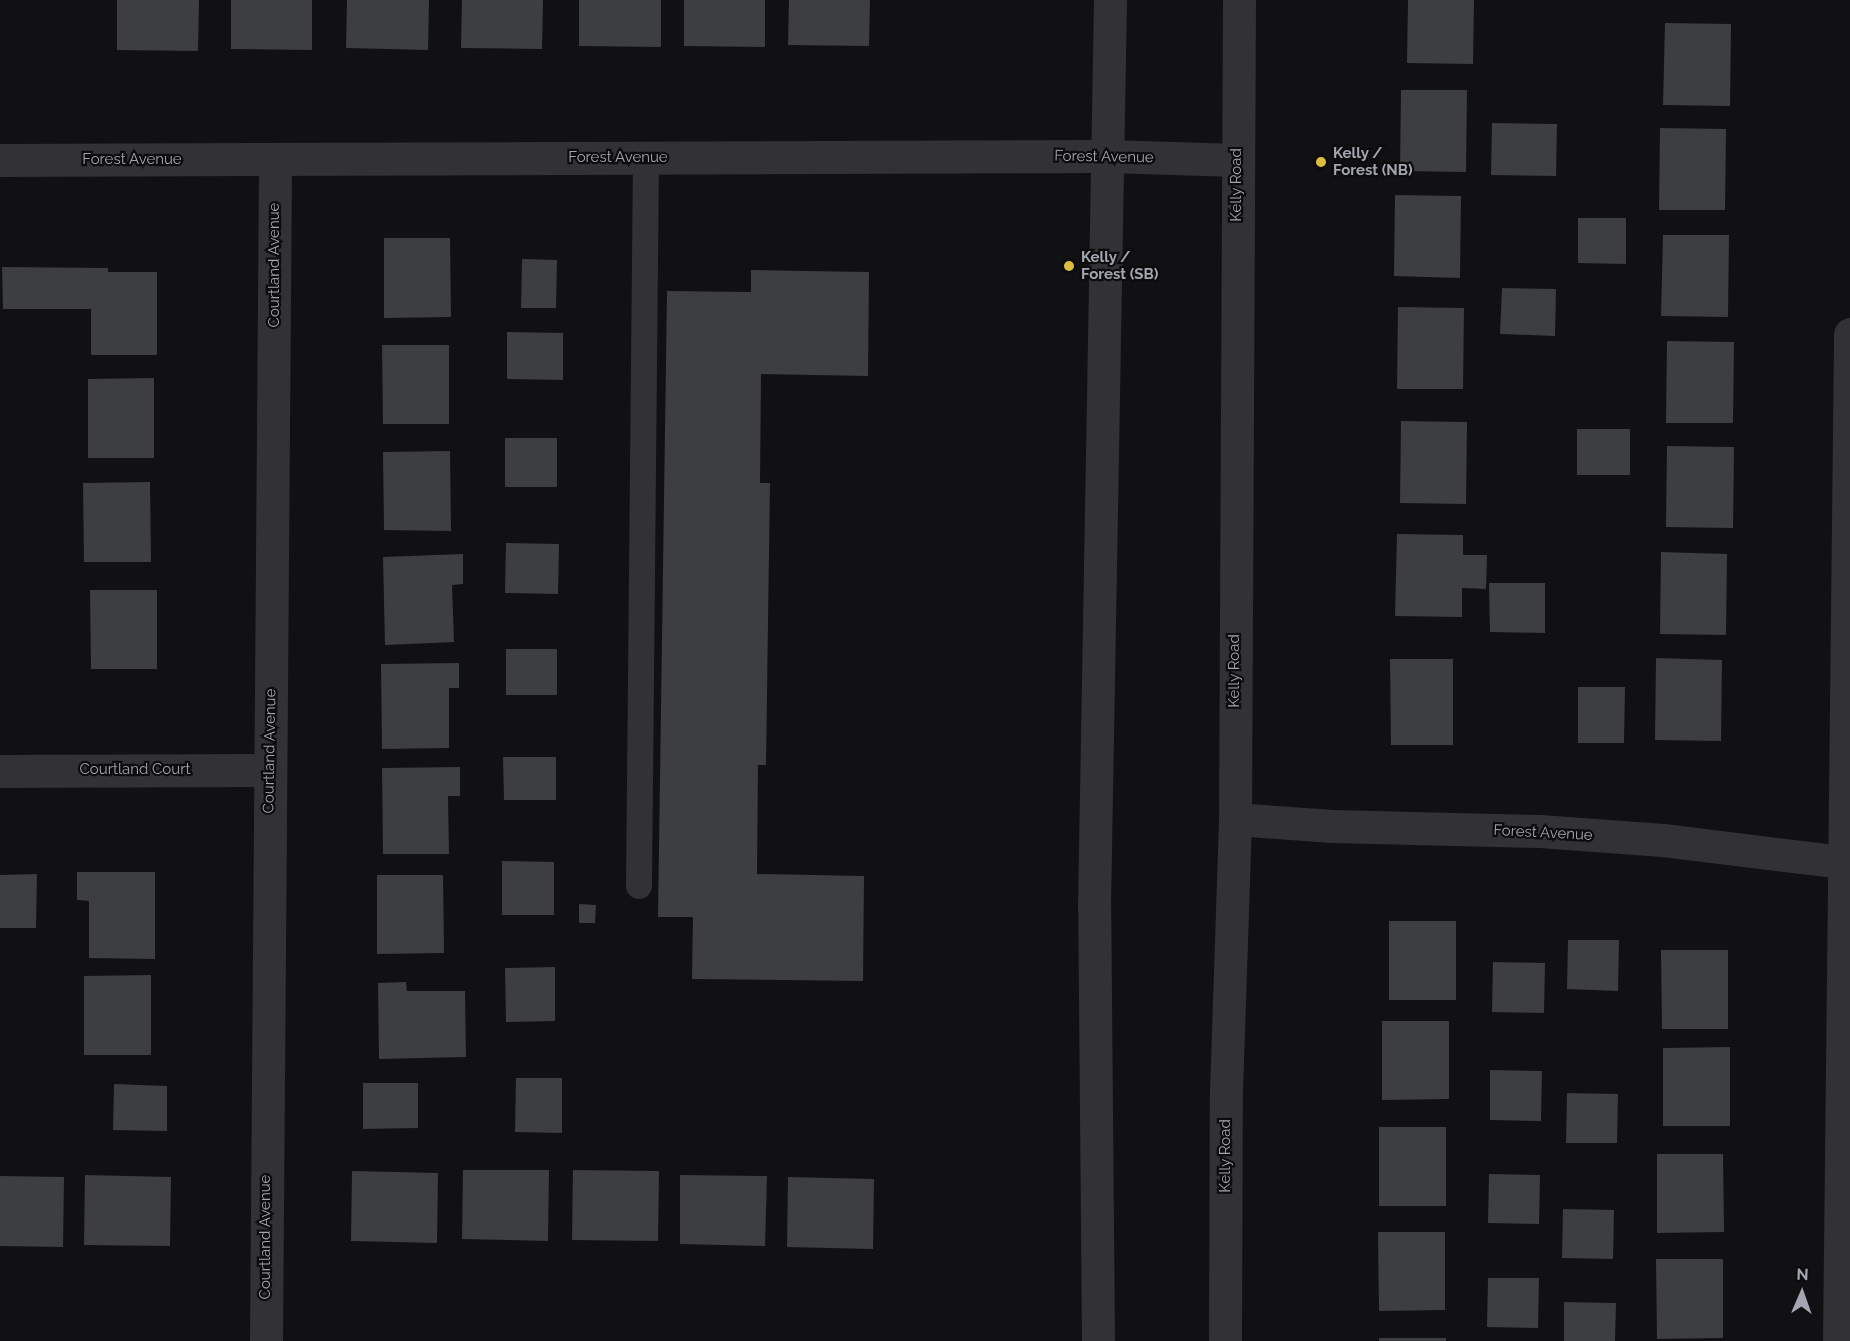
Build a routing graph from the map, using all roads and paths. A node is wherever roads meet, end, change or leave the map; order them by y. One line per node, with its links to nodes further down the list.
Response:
1 (1110, 0): 3 (street)
2 (1239, 0): 6 (street, Kelly Road)
3 (1108, 156): 4 (street, Forest Avenue); 6 (street, Forest Avenue); 15 (street)
4 (646, 158): 7 (street, Forest Avenue); 13 (lane)
5 (0, 160): 7 (street, Forest Avenue)
6 (1237, 160): 11 (street, Kelly Road)
7 (275, 161): 9 (street, Courtland Avenue)
8 (1850, 334): 12 (street)
9 (270, 770): 10 (street, Courtland Court); 14 (street, Courtland Avenue)
10 (0, 771)
11 (1235, 819): 12 (street, Forest Avenue); 16 (street, Kelly Road)
12 (1847, 862): 17 (street)
13 (639, 886)
14 (266, 1341)
15 (1098, 1341)
16 (1225, 1341)
17 (1839, 1341)

